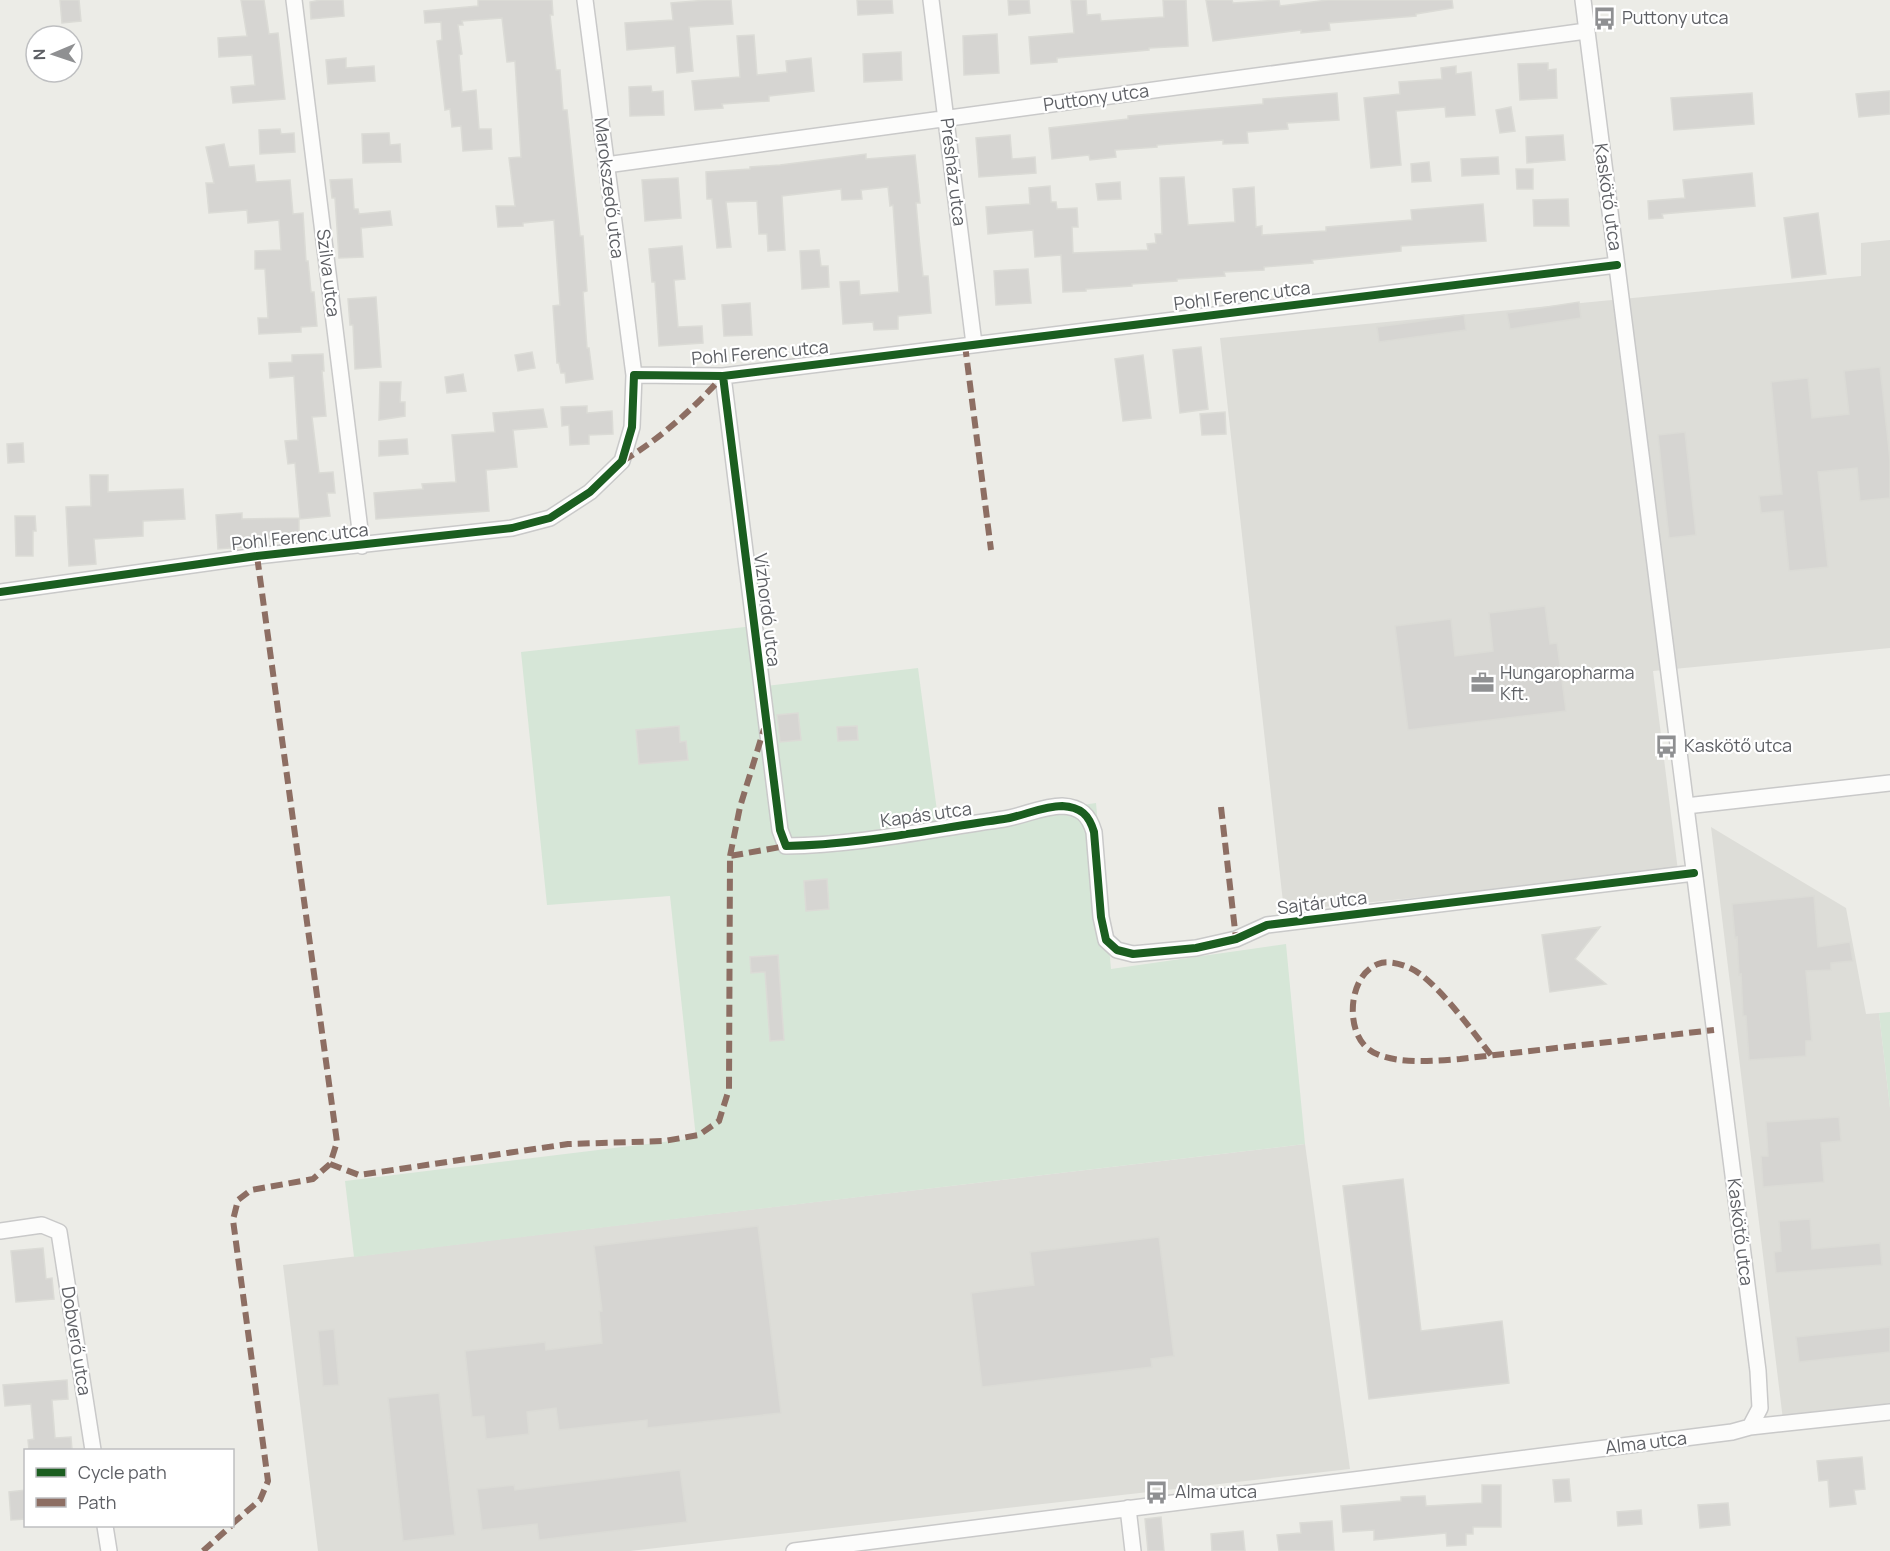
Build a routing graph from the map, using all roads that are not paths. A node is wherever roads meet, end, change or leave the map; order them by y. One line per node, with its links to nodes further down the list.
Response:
1 (294, 0): 12 (street, Szilva utca)
2 (585, 0): 7 (street, Marokszedő utca)
3 (931, 0): 6 (street, Présház utca)
4 (1583, 0): 5 (street, Kaskötő utca)
5 (1586, 31): 6 (street, Puttony utca); 8 (street, Kaskötő utca)
6 (946, 119): 7 (street, Puttony utca); 9 (street, Présház utca)
7 (606, 165): 10 (street, Marokszedő utca)
8 (1617, 265): 9 (street, Pohl Ferenc utca); 15 (street, Kaskötő utca)
9 (974, 344): 11 (street, Pohl Ferenc utca)
10 (634, 375): 11 (street, Pohl Ferenc utca); 12 (street, Pohl Ferenc utca)
11 (723, 376): 17 (street, Vízhordó utca)
12 (362, 546): 13 (street, Pohl Ferenc utca)
13 (0, 592)
14 (1890, 783): 15 (street)
15 (1686, 806): 18 (street, Kaskötő utca)
16 (1070, 808): 17 (street, Kapás utca); 18 (street, Sajtár utca)
17 (786, 846)
18 (1694, 873): 21 (street, Kaskötő utca)
19 (0, 1231): 22 (street, Dobverő utca)
20 (1890, 1412): 21 (street, Alma utca)
21 (1750, 1427): 23 (street, Alma utca)
22 (93, 1449)
23 (1128, 1508): 26 (street, Alma utca); 27 (street)
24 (105, 1527): 25 (street)
25 (109, 1551)
26 (794, 1551)
27 (1133, 1551)

